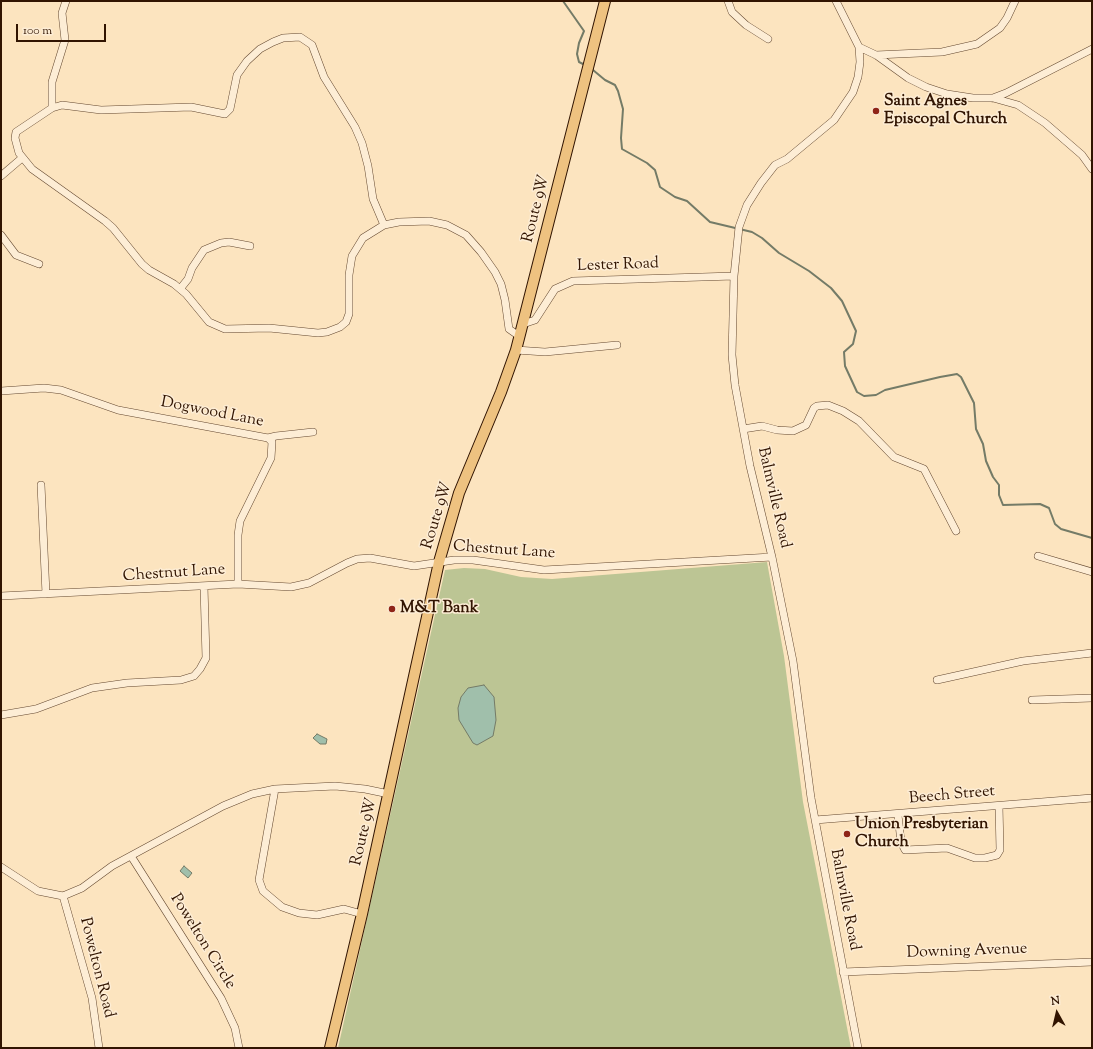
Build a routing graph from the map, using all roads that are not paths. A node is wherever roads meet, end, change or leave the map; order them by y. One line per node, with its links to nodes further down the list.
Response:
1 (66, 1): 11 (street)
2 (605, 1): 21 (highway, Route 9W)
3 (728, 1): 6 (street)
4 (836, 1): 7 (street, Balmville Road)
5 (1015, 1): 9 (street)
6 (768, 39)
7 (859, 47): 9 (street); 19 (street, Balmville Road)
8 (1092, 49): 10 (street)
9 (876, 55): 10 (street)
10 (993, 98): 13 (street)
11 (52, 108): 12 (street); 15 (street)
12 (22, 158): 14 (street); 20 (street)
13 (1092, 166)
14 (1, 176)
15 (384, 225): 20 (street); 22 (street)
16 (1, 235): 18 (street)
17 (250, 246): 20 (street)
18 (39, 264)
19 (734, 276): 21 (street, Lester Road); 26 (street, Balmville Road)
20 (180, 289)
21 (523, 324): 22 (highway, Route 9W)
22 (519, 336): 24 (highway, Route 9W)
23 (617, 345): 24 (street)
24 (516, 350): 33 (highway, Route 9W)
25 (1, 391): 28 (street, Dogwood Lane)
26 (743, 429): 30 (street); 32 (street, Balmville Road)
27 (314, 432): 28 (street)
28 (268, 438): 35 (street, Dogwood Lane)
29 (41, 485): 37 (street)
30 (956, 531)
31 (1038, 556): 34 (street)
32 (772, 557): 33 (street, Chestnut Lane); 49 (street, Balmville Road)
33 (439, 562): 35 (street, Chestnut Lane); 45 (highway, Route 9W)
34 (1092, 572)
35 (238, 584): 36 (street, Chestnut Lane)
36 (204, 586): 37 (street, Chestnut Lane); 43 (street)
37 (46, 594): 38 (street, Chestnut Lane)
38 (1, 596)
39 (1092, 653): 40 (street)
40 (937, 680)
41 (1092, 698): 42 (street)
42 (1032, 700)
43 (1, 715)
44 (275, 789): 45 (street); 50 (street); 53 (street)
45 (389, 794): 53 (highway, Route 9W)
46 (1092, 798): 47 (street, Beech Street)
47 (998, 806): 48 (street, Beech Street); 48 (street)
48 (898, 815): 49 (street, Beech Street)
49 (815, 820): 55 (street, Balmville Road)
50 (131, 856): 52 (street); 57 (street, Powelton Circle)
51 (1, 866): 52 (street)
52 (63, 896): 56 (street, Powelton Road)
53 (362, 914): 58 (highway, Route 9W)
54 (1092, 962): 55 (street, Downing Avenue)
55 (844, 972): 59 (street, Balmville Road)
56 (99, 1048)
57 (239, 1048)
58 (330, 1048)
59 (858, 1048)

